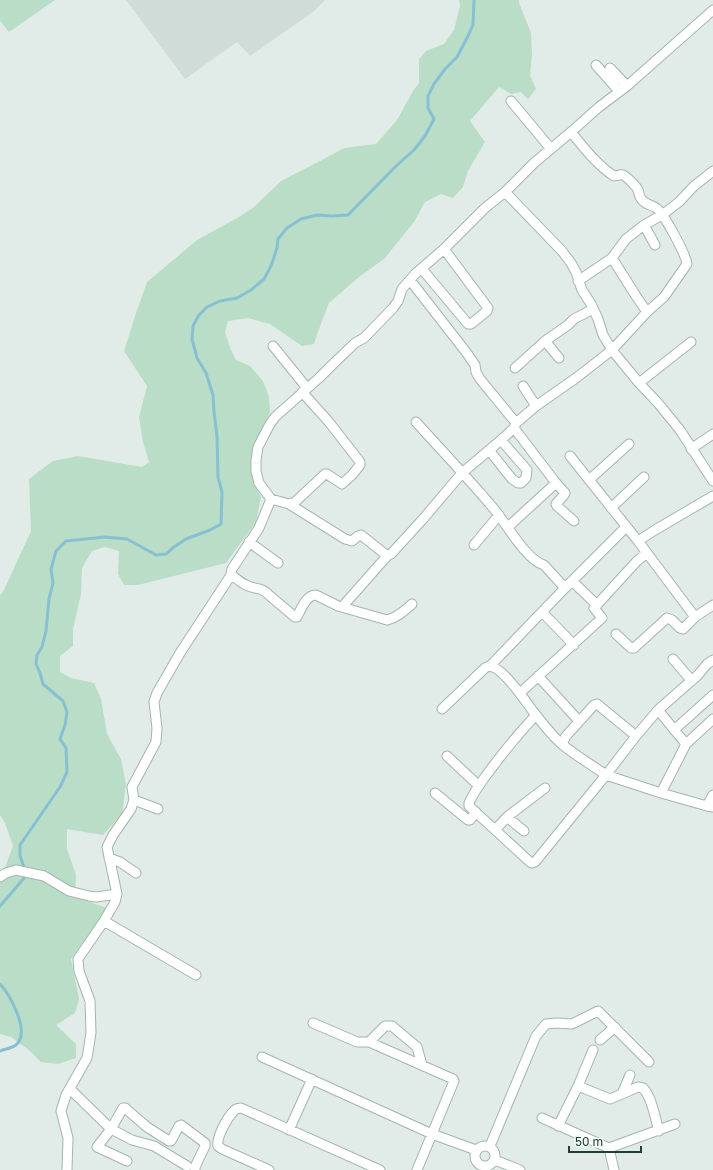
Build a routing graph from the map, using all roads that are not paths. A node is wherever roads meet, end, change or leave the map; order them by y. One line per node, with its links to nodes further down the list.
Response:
1 (710, 12): 2 (street); 5 (street)
2 (713, 22)
3 (596, 66): 5 (street)
4 (610, 68): 5 (street)
5 (623, 89): 7 (street)
6 (511, 101): 8 (street)
7 (571, 132): 8 (street); 11 (street)
8 (551, 149): 10 (street)
9 (713, 171): 11 (street)
10 (505, 192): 14 (street); 18 (street)
11 (662, 215): 12 (street); 20 (street)
12 (644, 224): 13 (street); 15 (street)
13 (655, 245)
14 (444, 249): 16 (street); 16 (street)
15 (612, 258): 18 (street); 20 (street)
16 (422, 269): 17 (street)
17 (410, 280): 29 (street); 32 (street)
18 (578, 281): 19 (street)
19 (593, 309): 21 (street); 24 (street)
20 (647, 312): 24 (street)
21 (545, 341): 25 (street); 26 (street)
22 (691, 342): 27 (street)
23 (273, 346): 29 (street)
24 (612, 350): 27 (street); 30 (street)
25 (559, 358)
26 (514, 368)
27 (639, 382): 36 (street)
28 (523, 386): 30 (street)
29 (305, 390): 45 (street); 46 (street)
30 (536, 406): 32 (street)
31 (416, 422): 39 (street)
32 (515, 426): 34 (street); 43 (street)
33 (713, 434): 36 (street)
34 (501, 440): 37 (street); 37 (street)
35 (630, 444): 41 (street)
36 (691, 448): 42 (street)
37 (489, 450): 39 (street)
38 (570, 456): 41 (street)
39 (462, 473): 48 (street); 56 (street)
40 (644, 477): 47 (street)
41 (589, 480): 47 (street)
42 (713, 482)
43 (556, 483): 49 (street); 50 (street)
44 (713, 496): 52 (street)
45 (271, 499): 46 (street); 53 (street)
46 (289, 504): 56 (street)
47 (611, 508): 51 (street)
48 (499, 515): 50 (street); 54 (street)
49 (574, 521)
50 (508, 527): 60 (street)
51 (626, 527): 52 (street); 59 (street)
52 (638, 541): 55 (street)
53 (249, 542): 57 (street); 58 (street)
54 (474, 545)
55 (647, 553): 62 (street); 66 (street)
56 (388, 555): 64 (street)
57 (278, 563)
58 (231, 575): 64 (street); 92 (street)
59 (572, 581): 60 (street); 62 (street)
60 (564, 588): 65 (street)
61 (412, 604): 64 (street)
62 (597, 605): 68 (street)
63 (713, 606): 66 (street)
64 (342, 607)
65 (542, 612): 68 (street); 71 (street)
66 (695, 617): 67 (street)
67 (616, 634)
68 (574, 645): 72 (street)
69 (673, 659): 73 (street)
70 (713, 660): 73 (street)
71 (490, 666): 74 (street); 76 (street)
72 (538, 676): 74 (street); 80 (street)
73 (691, 680): 77 (street)
74 (520, 693): 78 (street)
75 (713, 695): 81 (street)
76 (442, 709)
77 (658, 710): 81 (street); 82 (street)
78 (536, 715): 83 (street); 87 (street)
79 (713, 719): 84 (street)
80 (579, 721): 82 (street); 83 (street)
81 (674, 730): 84 (street)
82 (636, 736): 86 (street)
83 (562, 744): 86 (street)
84 (686, 744): 90 (street)
85 (446, 756): 87 (street)
86 (606, 775): 90 (street); 97 (street)
87 (479, 786): 95 (street)
88 (545, 788): 96 (street)
89 (435, 793): 95 (street)
90 (661, 793): 93 (street)
91 (713, 795): 93 (street)
92 (134, 800): 94 (street); 99 (street)
93 (710, 807)
94 (158, 809)
95 (476, 812): 97 (street)
96 (507, 817): 97 (street); 98 (street)
97 (495, 830)
98 (524, 831)
99 (109, 858): 100 (street); 102 (street)
100 (136, 873)
101 (0, 877): 102 (street)
102 (117, 894): 103 (street)
103 (104, 921): 104 (street); 116 (street)
104 (196, 975)
105 (313, 1023): 108 (street)
106 (615, 1027): 107 (street); 111 (street); 125 (street)
107 (600, 1040)
108 (369, 1042): 112 (street); 112 (street)
109 (593, 1050): 115 (street)
110 (262, 1057): 114 (street)
111 (649, 1062)
112 (422, 1064): 124 (street)
113 (630, 1075): 117 (street)
114 (312, 1079): 122 (street); 124 (street)
115 (578, 1086): 117 (street); 120 (street)
116 (70, 1089): 121 (street); 132 (street)
117 (622, 1094): 123 (street)
118 (542, 1118): 120 (street)
119 (675, 1124): 123 (street)
120 (558, 1126): 126 (street)
121 (111, 1129): 128 (street); 131 (street); 131 (street)
122 (289, 1130): 133 (street); 134 (street)
123 (659, 1131): 126 (street)
124 (432, 1134): 127 (street); 135 (street)
125 (490, 1146): 127 (street); 130 (street)
126 (609, 1148): 138 (street)
127 (476, 1150): 129 (street)
128 (127, 1161)
129 (476, 1161): 130 (street); 136 (street)
130 (490, 1165): 137 (street)
131 (191, 1168)
132 (67, 1170)
133 (269, 1170)
134 (380, 1170)
135 (417, 1170)
136 (472, 1170)
137 (520, 1170)
138 (614, 1170)

